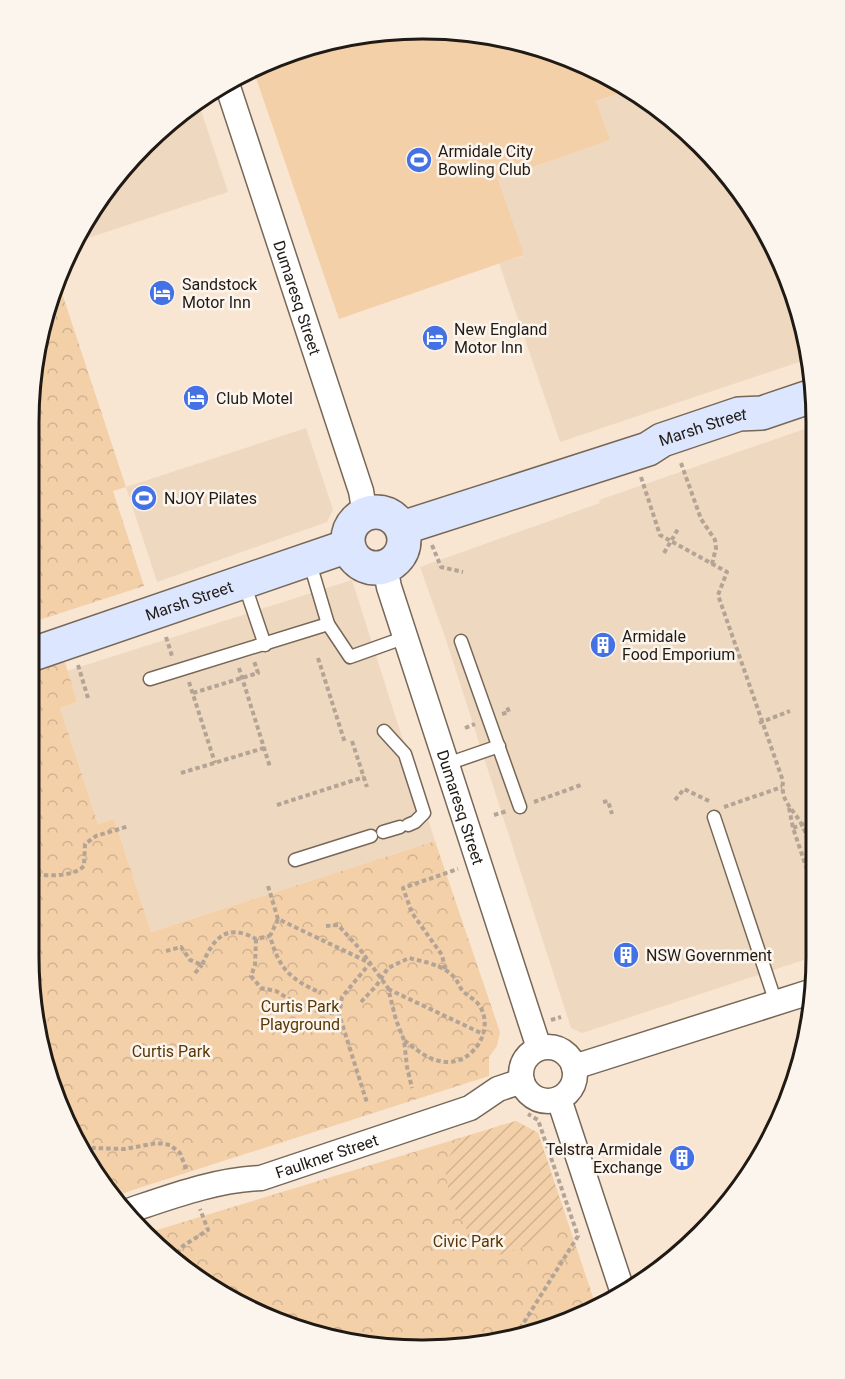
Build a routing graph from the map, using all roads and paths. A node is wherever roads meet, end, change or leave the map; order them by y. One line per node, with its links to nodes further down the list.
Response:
1 (229, 91): 5 (street, Dumaresq Street)
2 (805, 398): 3 (main road, Marsh Street)
3 (644, 463): 6 (main road, Marsh Street); 8 (path)
4 (681, 463): 13 (path)
5 (365, 514): 6 (main road); 10 (main road)
6 (402, 528): 14 (main road)
7 (678, 529): 8 (path)
8 (671, 541): 11 (path); 13 (path)
9 (432, 545): 15 (path)
10 (348, 546): 12 (main road, Marsh Street); 14 (main road)
11 (664, 553)
12 (309, 560): 16 (main road, Marsh Street); 17 (lane)
13 (712, 564): 35 (path)
14 (385, 567): 19 (street, Dumaresq Street)
15 (463, 572)
16 (244, 583): 21 (lane); 23 (main road, Marsh Street)
17 (328, 624): 19 (lane); 21 (lane)
18 (166, 637): 24 (path)
19 (406, 638): 42 (street, Dumaresq Street)
20 (461, 641): 39 (lane)
21 (265, 645): 22 (lane)
22 (234, 653): 28 (path); 29 (lane)
23 (52, 655): 31 (path)
24 (173, 658)
25 (318, 658): 38 (path)
26 (248, 676): 28 (path)
27 (188, 678): 30 (path)
28 (242, 678): 30 (path); 40 (path)
29 (150, 679)
30 (193, 693): 41 (path)
31 (88, 698)
32 (509, 706): 34 (path)
33 (790, 711): 35 (path)
34 (509, 712)
35 (760, 722): 48 (path)
36 (384, 731): 63 (lane)
37 (352, 741): 45 (path)
38 (345, 743)
39 (499, 746): 42 (lane); 53 (lane)
40 (264, 748): 41 (path); 43 (path)
41 (215, 763): 44 (path)
42 (447, 764): 88 (street, Dumaresq Street)
43 (270, 767)
44 (181, 773)
45 (364, 777): 47 (path); 52 (path)
46 (581, 785): 53 (path)
47 (367, 787)
48 (782, 787): 54 (path); 55 (path)
49 (675, 800): 51 (path)
50 (603, 802): 56 (path)
51 (712, 803)
52 (277, 805)
53 (520, 807): 57 (path)
54 (789, 807): 59 (path); 61 (path)
55 (718, 812): 82 (lane)
56 (612, 814)
57 (494, 815)
58 (806, 823): 59 (path)
59 (802, 825): 61 (path); 62 (path)
60 (129, 826): 66 (path)
61 (793, 828): 64 (path)
62 (806, 837)
63 (295, 860)
64 (806, 866)
65 (458, 869): 75 (path)
66 (39, 874)
67 (268, 885): 68 (path)
68 (278, 919): 70 (path); 73 (path)
69 (326, 926): 73 (path)
70 (270, 936): 71 (path); 79 (path)
71 (256, 939): 74 (path); 83 (path)
72 (166, 951): 74 (path)
73 (370, 963): 77 (path); 83 (path)
74 (202, 965): 76 (path)
75 (446, 969): 77 (path); 86 (path)
76 (195, 973)
77 (381, 978): 78 (path); 81 (path)
78 (388, 988): 86 (path); 87 (path)
79 (321, 993)
80 (804, 995): 82 (street)
81 (361, 1002)
82 (777, 1004): 89 (street)
83 (339, 1014): 93 (path)
84 (561, 1017): 85 (path)
85 (551, 1020)
86 (483, 1034): 87 (path)
87 (404, 1040): 91 (path)
88 (540, 1048): 89 (street); 90 (street)
89 (574, 1067): 92 (street)
90 (522, 1081): 92 (street); 97 (street, Faulkner Street)
91 (412, 1088)
92 (559, 1099): 100 (street)
93 (367, 1103)
94 (528, 1114): 101 (path)
95 (89, 1146): 96 (path)
96 (189, 1176)
97 (134, 1209)
98 (201, 1210): 99 (path)
99 (178, 1252)
100 (620, 1285)
101 (521, 1327)

